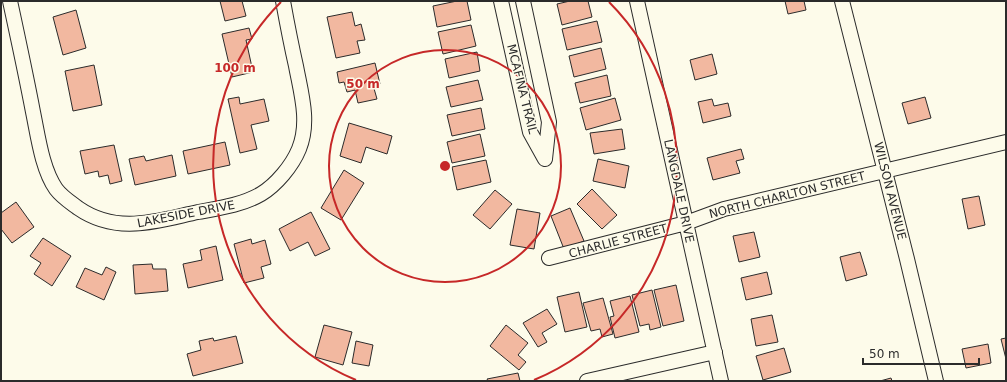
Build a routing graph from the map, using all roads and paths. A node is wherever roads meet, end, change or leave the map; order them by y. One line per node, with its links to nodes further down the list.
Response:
1 (10, 1): 2 (street, LAKESIDE DRIVE)
2 (283, 1)
3 (501, 1): 8 (street, MCAFINA TRAIL)
4 (523, 1): 7 (street, MCAFINA TRAIL)
5 (637, 1): 11 (street, LANGDALE DRIVE)
6 (842, 1): 10 (street, WILSON AVENUE)
7 (537, 65): 8 (street); 8 (street, MCAFINA TRAIL)
8 (516, 69)
9 (1006, 142): 10 (street, NORTH CHARLTON STREET)
10 (885, 171): 11 (street, NORTH CHARLTON STREET); 16 (street, WILSON AVENUE)
11 (686, 223): 12 (street, CHARLIE STREET); 13 (street, LANGDALE DRIVE)
12 (549, 258)
13 (716, 352): 14 (street); 15 (street, LANGDALE DRIVE)
14 (587, 381)
15 (721, 381)
16 (936, 381)

